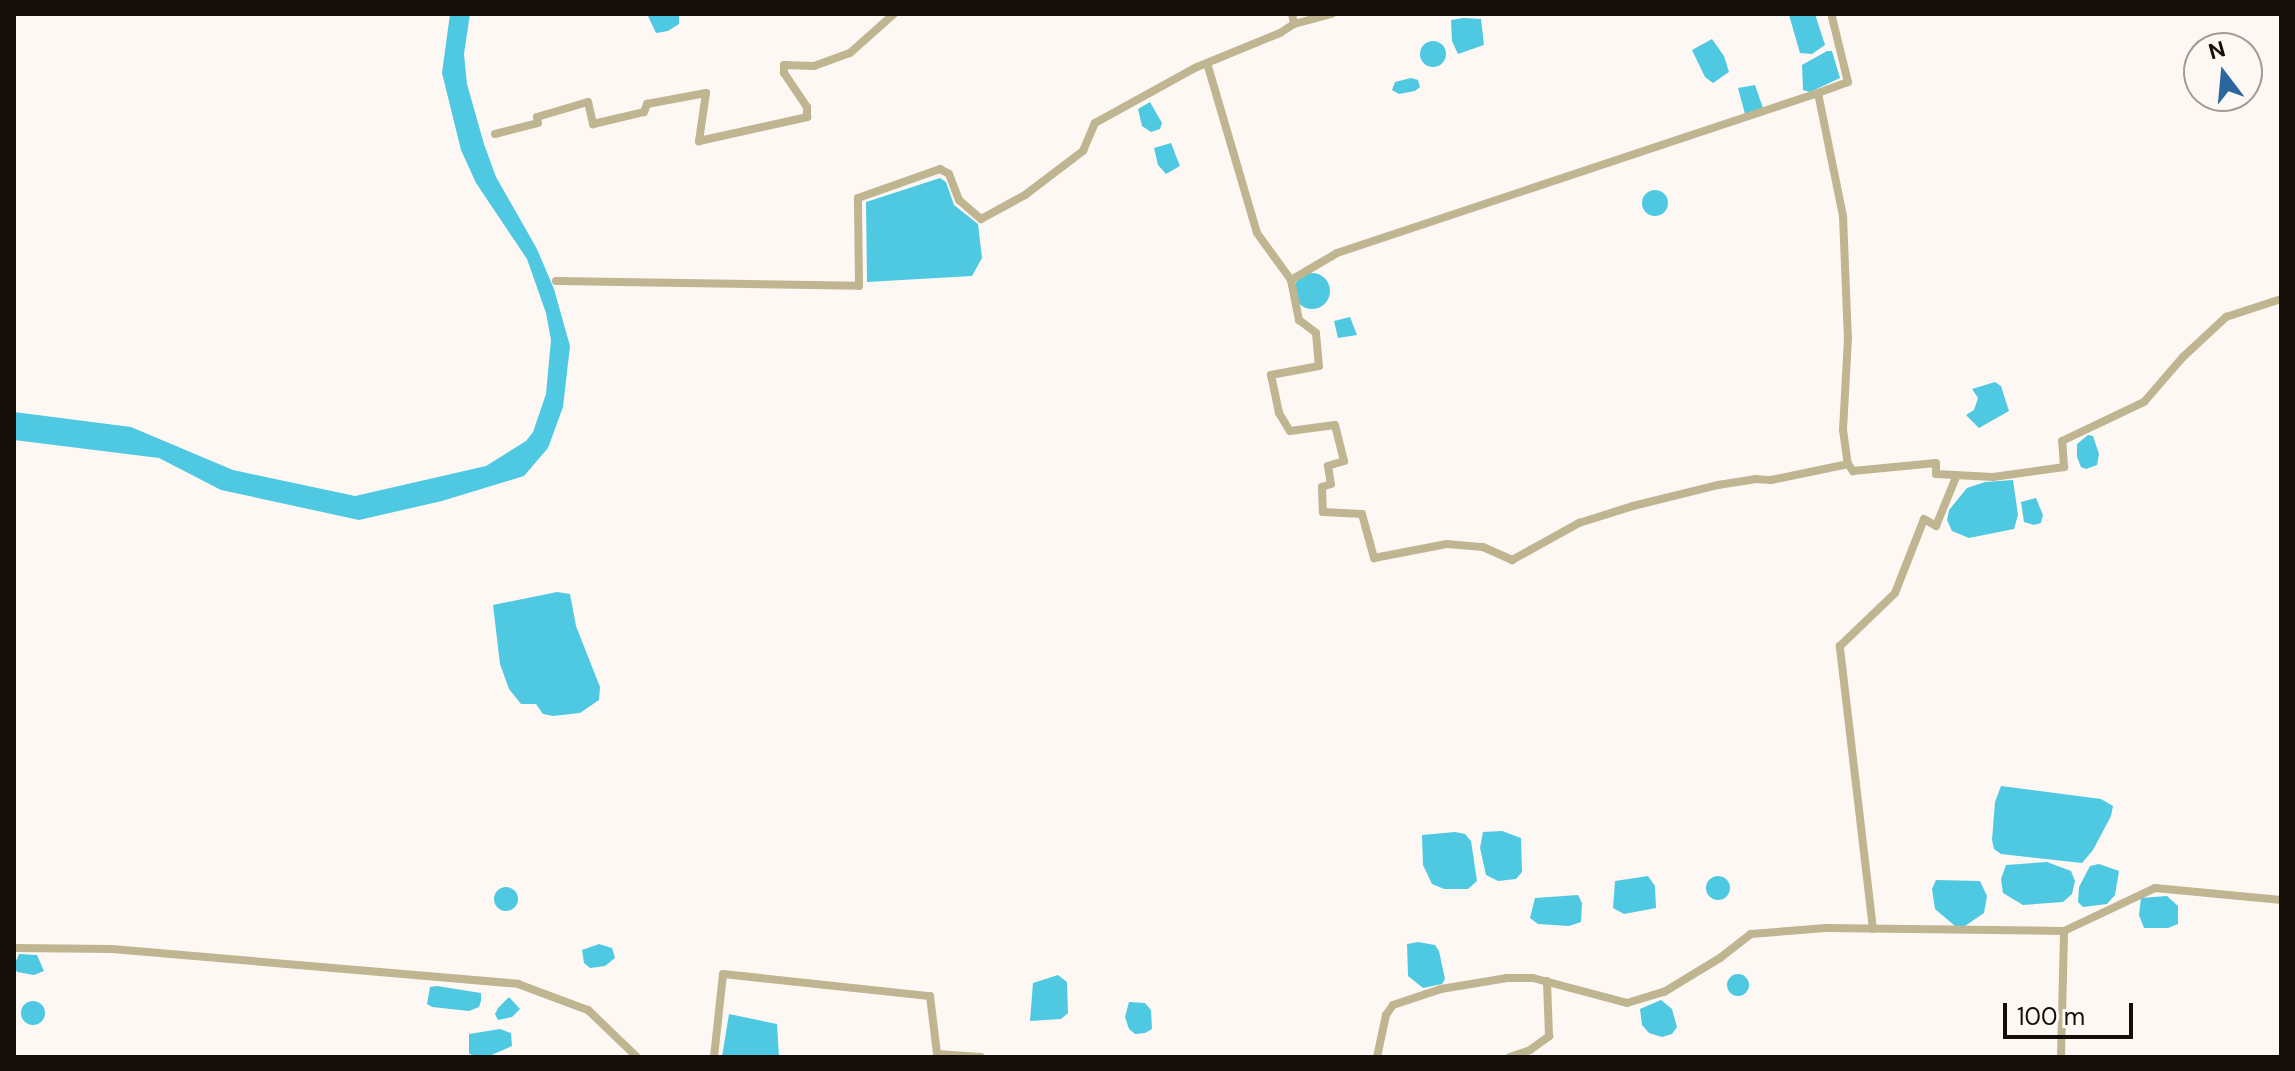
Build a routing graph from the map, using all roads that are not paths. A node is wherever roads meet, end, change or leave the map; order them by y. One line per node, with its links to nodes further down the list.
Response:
1 (894, 14): 8 (street)
2 (1292, 14): 5 (street)
3 (1332, 14): 5 (street)
4 (1832, 17): 7 (street)
5 (1294, 24): 6 (street)
6 (1207, 63): 9 (street); 10 (street)
7 (1818, 93): 9 (street); 12 (street)
8 (495, 134)
9 (1291, 280): 12 (street)
10 (556, 281)
11 (2281, 299): 13 (street)
12 (1848, 464): 13 (street)
13 (1956, 477): 15 (street)
14 (2281, 900): 16 (street)
15 (1873, 929): 16 (street); 18 (street)
16 (2064, 931): 24 (street)
17 (14, 948): 19 (street)
18 (1547, 981): 22 (street); 23 (street)
19 (637, 1057)
20 (714, 1057): 21 (street)
21 (981, 1057)
22 (1377, 1057)
23 (1510, 1057)
24 (2061, 1057)

